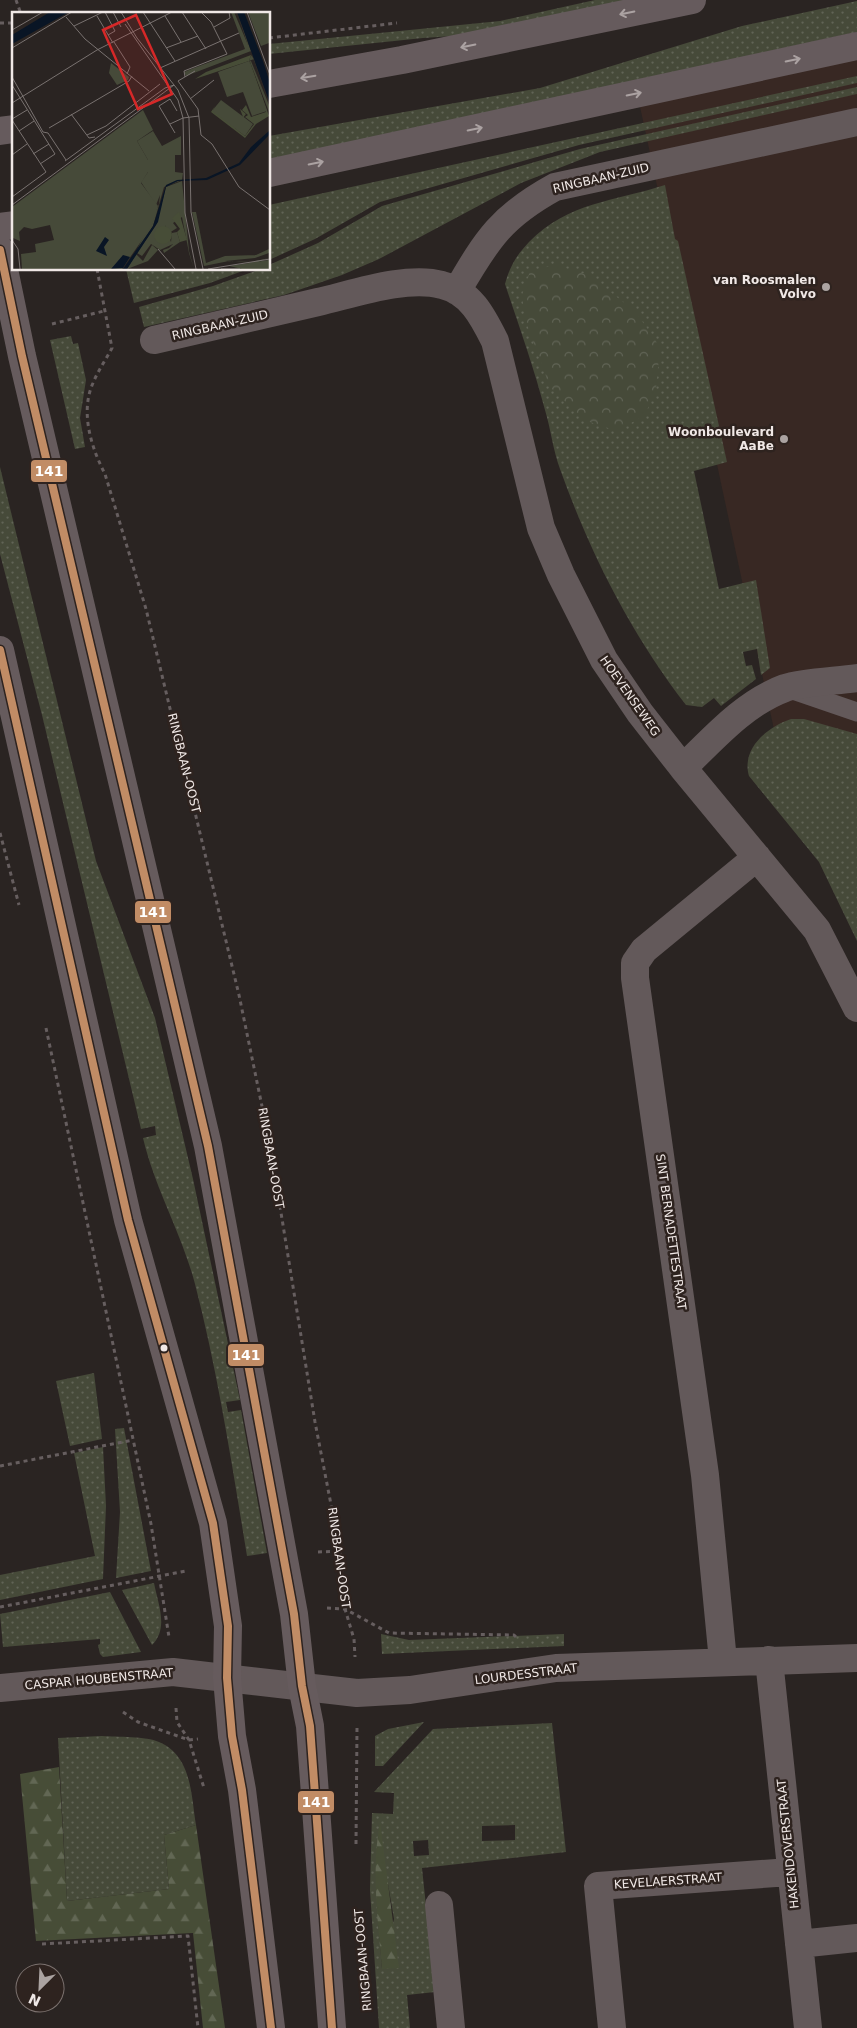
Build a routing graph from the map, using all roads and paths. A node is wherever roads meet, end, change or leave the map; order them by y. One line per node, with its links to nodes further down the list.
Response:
1 (16, 0): 3 (path)
2 (692, 0): 5 (main road, one-way to 5)
3 (21, 12)
4 (857, 46): 7 (main road, one-way to 4)
5 (270, 84)
6 (857, 122): 10 (street, RINGBAAN-ZUID)
7 (270, 174)
8 (0, 250): 25 (main road)
9 (97, 270): 24 (path, RINGBAAN-OOST)
10 (457, 290): 11 (street, RINGBAAN-ZUID); 16 (street, HOEVENSEWEG)
11 (154, 340)
12 (2, 667): 26 (main road)
13 (857, 678): 14 (street)
14 (785, 688): 15 (lane); 16 (street)
15 (857, 712)
16 (683, 768): 18 (street, HOEVENSEWEG)
17 (0, 833): 19 (path)
18 (757, 857): 20 (street, HOEVENSEWEG); 32 (street, SINT BERNADETTESTRAAT)
19 (20, 910)
20 (857, 1008)
21 (46, 1027): 22 (path)
22 (133, 1440): 23 (path); 27 (path)
23 (0, 1466)
24 (340, 1551): 25 (path); 29 (path, RINGBAAN-OOST)
25 (284, 1556): 37 (main road)
26 (220, 1566): 27 (path); 35 (main road)
27 (160, 1576): 28 (path); 34 (path)
28 (0, 1607)
29 (345, 1609): 33 (path); 39 (path, RINGBAAN-OOST)
30 (857, 1658): 31 (street, LOURDESSTRAAT)
31 (769, 1660): 32 (street, LOURDESSTRAAT); 43 (street, HAKENDOVERSTRAAT)
32 (723, 1661): 33 (street, LOURDESSTRAAT)
33 (549, 1669): 39 (street, LOURDESSTRAAT)
34 (173, 1672): 35 (street, CASPAR HOUBENSTRAAT); 36 (street, CASPAR HOUBENSTRAAT); 40 (path)
35 (227, 1678): 37 (street, LOURDESSTRAAT); 49 (main road)
36 (80, 1682): 38 (street, CASPAR HOUBENSTRAAT); 40 (path)
37 (302, 1686): 39 (street, LOURDESSTRAAT); 50 (main road)
38 (0, 1688)
39 (357, 1693): 42 (path, RINGBAAN-OOST)
40 (189, 1740): 41 (path)
41 (205, 1793)
42 (356, 1846)
43 (790, 1872): 47 (street, HAKENDOVERSTRAAT); 52 (street, KEVELAERSTRAAT)
44 (439, 1905): 51 (street)
45 (857, 1938): 47 (street)
46 (42, 1944): 48 (path)
47 (800, 1944): 53 (street, HAKENDOVERSTRAAT)
48 (198, 2028)
49 (272, 2028)
50 (332, 2028)
51 (452, 2028)
52 (612, 2028)
53 (808, 2028)

